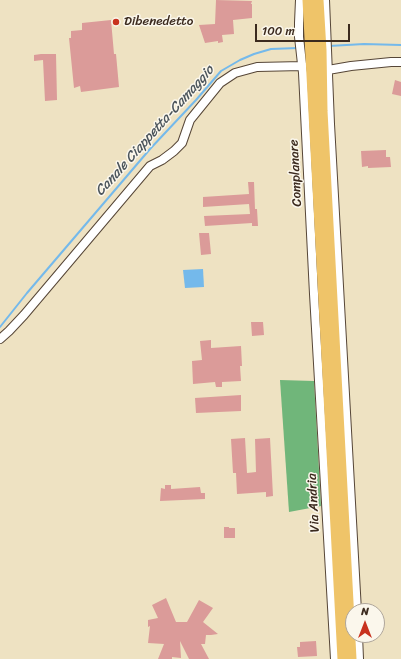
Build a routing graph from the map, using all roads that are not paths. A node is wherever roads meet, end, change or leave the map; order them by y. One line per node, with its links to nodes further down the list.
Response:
1 (300, 0): 5 (street, Complanare)
2 (308, 0): 5 (highway)
3 (318, 0): 5 (highway)
4 (325, 0): 5 (street, Complanare)
5 (314, 36): 6 (highway); 6 (street, Complanare)
6 (315, 51): 8 (street, Complanare); 9 (street, Complanare); 15 (highway); 16 (highway)
7 (401, 62): 9 (street)
8 (302, 66): 10 (street); 11 (street, Complanare)
9 (328, 70): 12 (street, Complanare)
10 (0, 339)
11 (317, 345): 14 (street, Via Andria)
12 (357, 603)
13 (358, 643): 17 (street)
14 (335, 659)
15 (343, 659)
16 (351, 659)
17 (359, 659)

